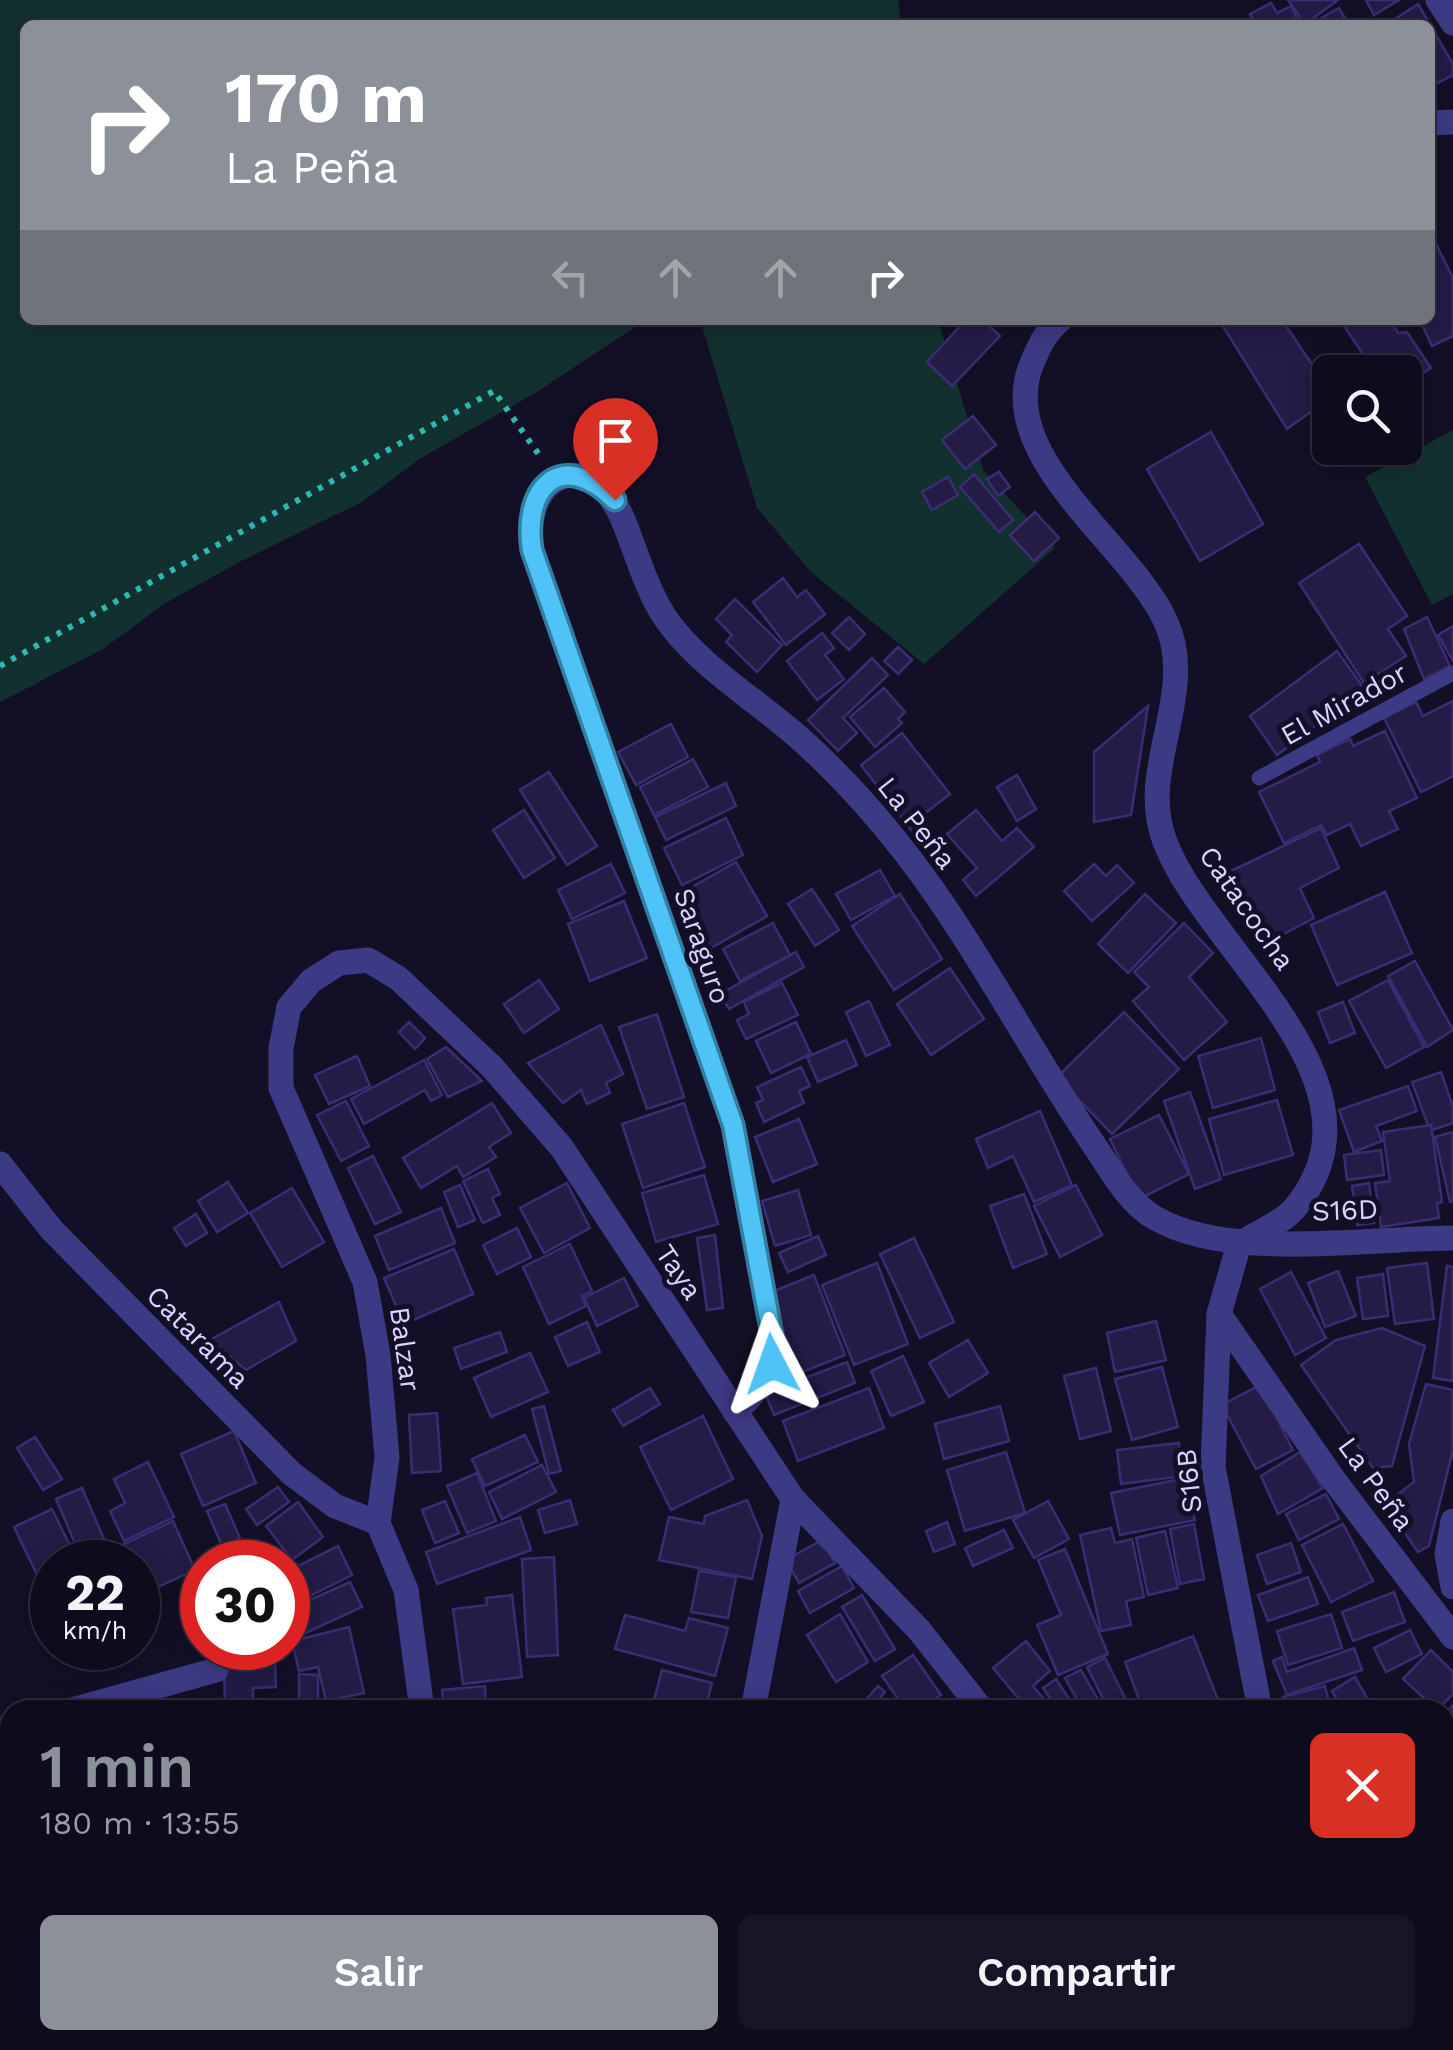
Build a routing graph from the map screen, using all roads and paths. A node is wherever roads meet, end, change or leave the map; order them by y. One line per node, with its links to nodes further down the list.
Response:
1 (1438, 0): 2 (street)
2 (1453, 23)
3 (1054, 325): 11 (street, Catacocha)
4 (556, 478): 5 (path); 11 (street, La Peña); 13 (street, Saraguro)
5 (0, 666)
6 (1453, 672): 7 (lane, El Mirador)
7 (1259, 778)
8 (290, 1006): 13 (street, Taya); 16 (street, Balzar)
9 (0, 1164): 16 (street, Catarama)
10 (1453, 1238): 11 (street, S16D)
11 (1238, 1244): 12 (street, S16B)
12 (1220, 1314): 18 (street, La Peña); 24 (street, S16B)
13 (735, 1412): 14 (street, Taya)
14 (793, 1499): 22 (street); 23 (street, Taya)
15 (1453, 1521): 17 (street)
16 (378, 1523): 21 (street)
17 (1453, 1588)
18 (1453, 1637)
19 (216, 1670): 20 (street)
20 (108, 1700)
21 (421, 1700)
22 (755, 1700)
23 (974, 1700)
24 (1258, 1700)

